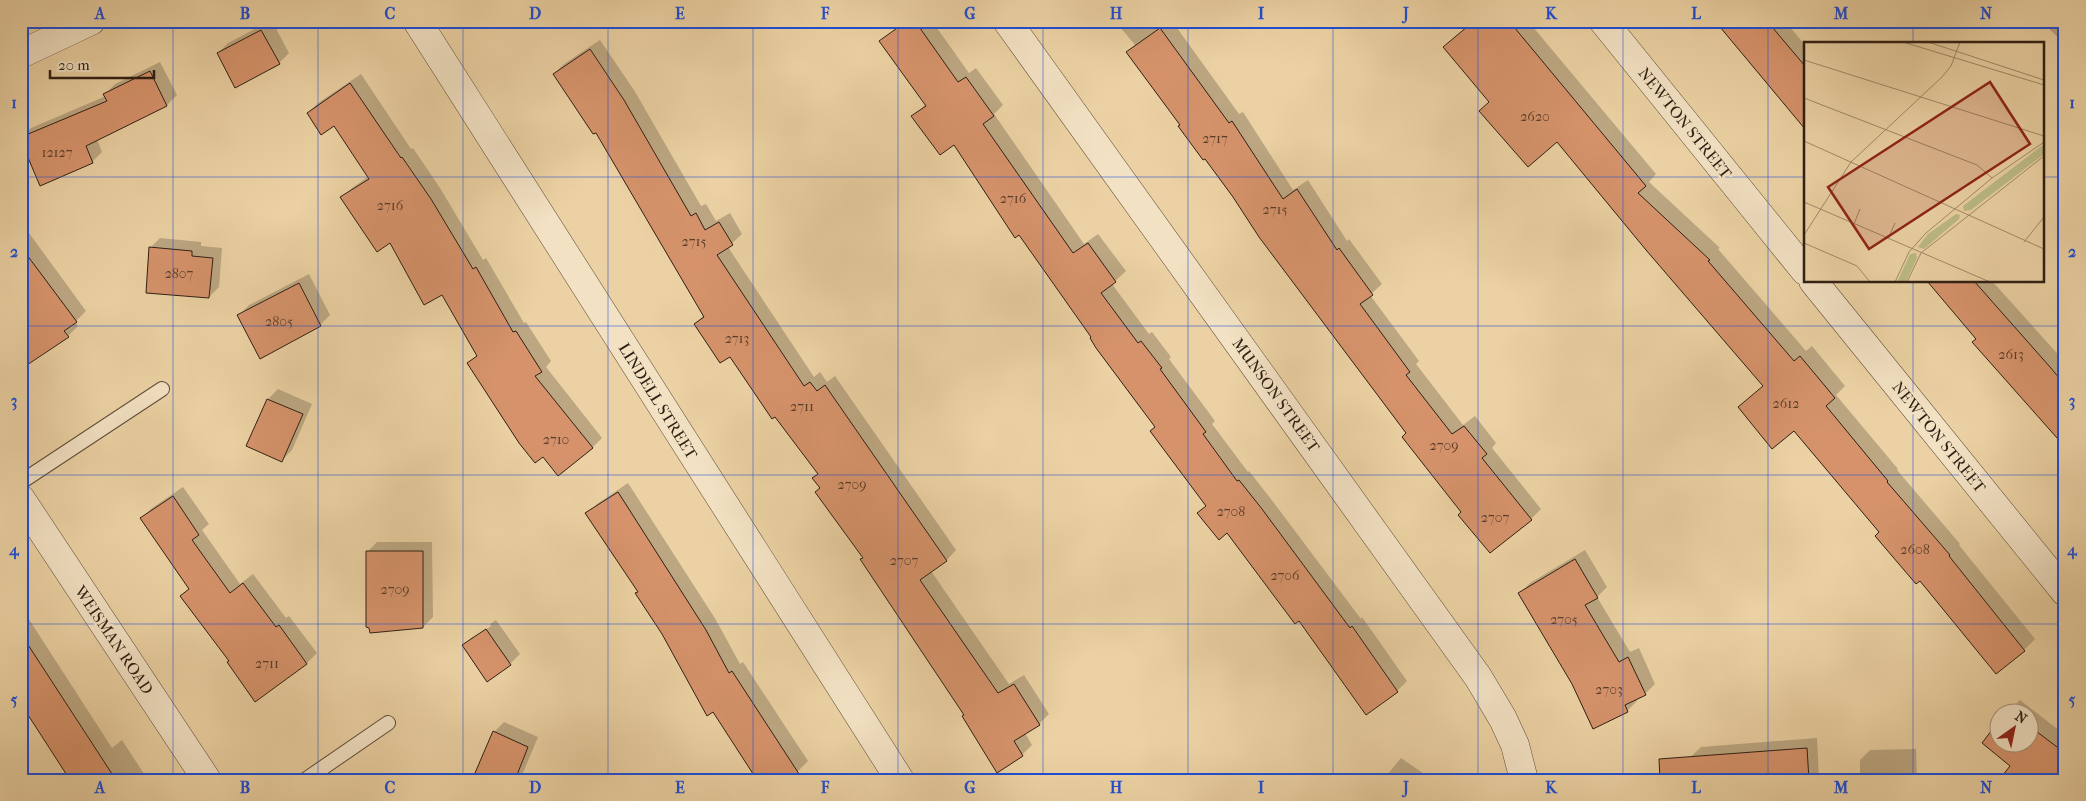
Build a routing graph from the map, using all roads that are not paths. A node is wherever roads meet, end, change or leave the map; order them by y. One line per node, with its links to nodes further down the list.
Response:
1 (91, 21): 5 (street)
2 (417, 21): 15 (street, LINDELL STREET)
3 (1006, 21): 16 (street, MUNSON STREET)
4 (1603, 21): 6 (street, NEWTON STREET)
5 (21, 54)
6 (1804, 270)
7 (1814, 282): 11 (street, NEWTON STREET)
8 (162, 389): 9 (lane)
9 (21, 482)
10 (21, 499): 13 (street, WEISMAN ROAD)
11 (2065, 592)
12 (388, 723): 14 (lane)
13 (207, 780)
14 (305, 780)
15 (900, 780)
16 (1524, 780)

